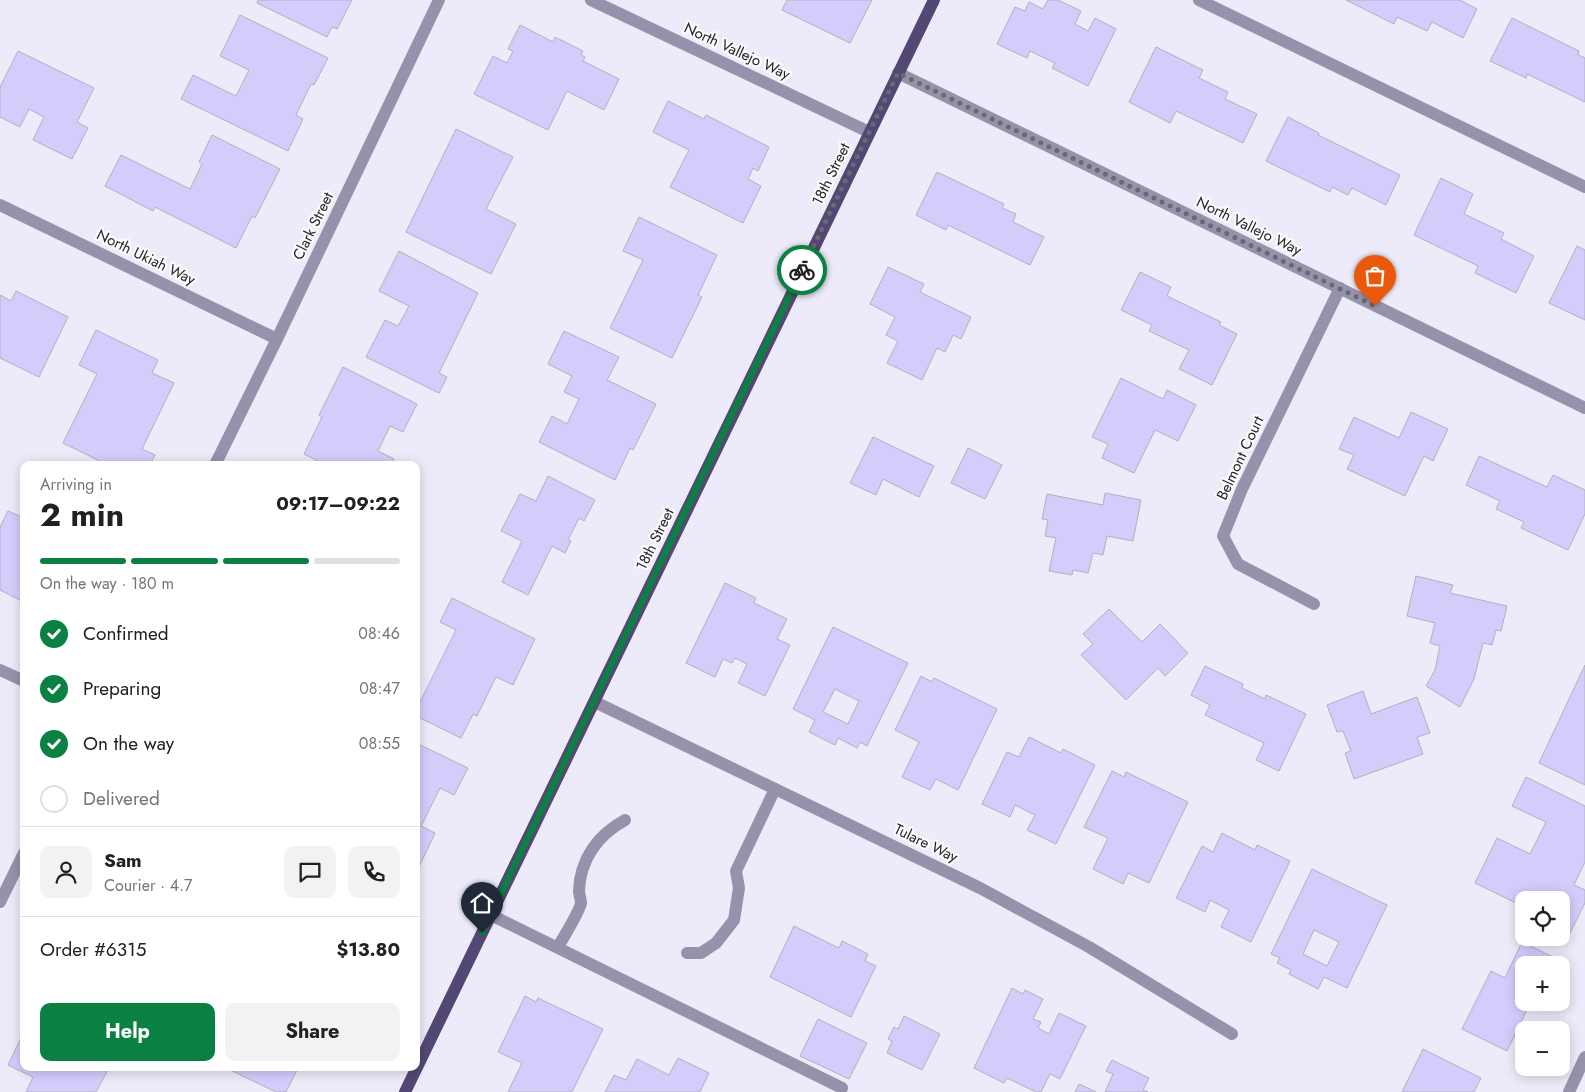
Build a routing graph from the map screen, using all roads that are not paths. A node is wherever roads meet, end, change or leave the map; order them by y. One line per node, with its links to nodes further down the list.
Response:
1 (439, 0): 10 (street, Clark Street)
2 (591, 0): 6 (street, North Vallejo Way)
3 (934, 0): 5 (main road, 18th Street)
4 (1199, 0): 7 (street)
5 (898, 73): 6 (main road, 18th Street); 9 (street, North Vallejo Way)
6 (869, 132): 16 (main road, 18th Street)
7 (1585, 187)
8 (0, 205): 10 (street, North Ukiah Way)
9 (1340, 288): 11 (street, North Vallejo Way); 13 (street, Belmont Court)
10 (277, 339): 12 (street, Clark Street)
11 (1585, 408)
12 (216, 461)
13 (1314, 604)
14 (0, 670): 15 (street)
15 (20, 679)
16 (595, 702): 17 (street, Tulare Way); 21 (main road, 18th Street)
17 (775, 789): 23 (street); 24 (street, Tulare Way)
18 (625, 820): 22 (street)
19 (20, 861): 20 (street)
20 (0, 902)
21 (491, 915): 22 (street); 26 (main road, 18th Street)
22 (558, 948): 28 (street)
23 (687, 952)
24 (1232, 1034)
25 (1585, 1057): 30 (street)
26 (420, 1061)
27 (415, 1071): 29 (main road, 18th Street)
28 (842, 1088)
29 (405, 1092)
30 (1569, 1092)

